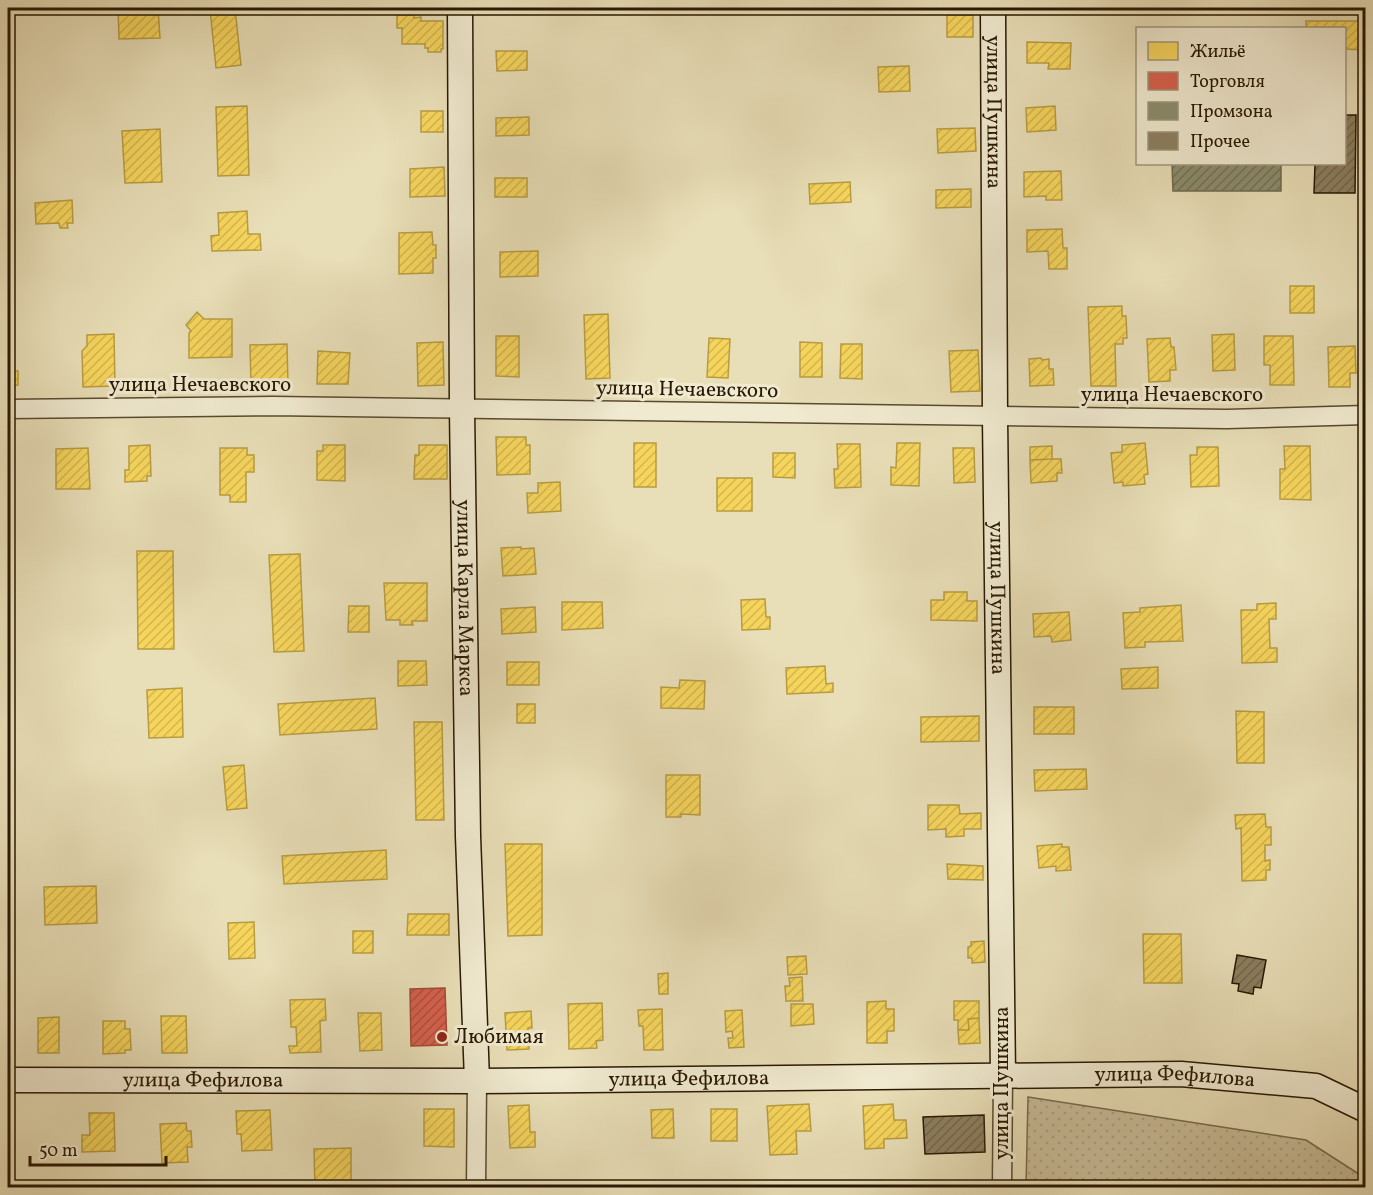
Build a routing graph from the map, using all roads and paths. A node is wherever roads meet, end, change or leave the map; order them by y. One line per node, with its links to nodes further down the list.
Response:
1 (460, 8): 4 (main road, улица Карла Маркса)
2 (993, 8): 6 (main road, улица Пушкина)
3 (8, 409): 4 (street, улица Нечаевского)
4 (462, 409): 6 (street, улица Нечаевского); 9 (main road, улица Карла Маркса)
5 (1365, 415): 6 (street, улица Нечаевского)
6 (995, 417): 7 (main road, улица Пушкина)
7 (1003, 1075): 9 (main road, улица Фефилова); 10 (main road, улица Фефилова); 12 (street, улица Пушкина)
8 (8, 1080): 9 (main road, улица Фефилова)
9 (477, 1080): 11 (street, улица Карла Маркса)
10 (1365, 1110)
11 (476, 1188)
12 (1002, 1188)

